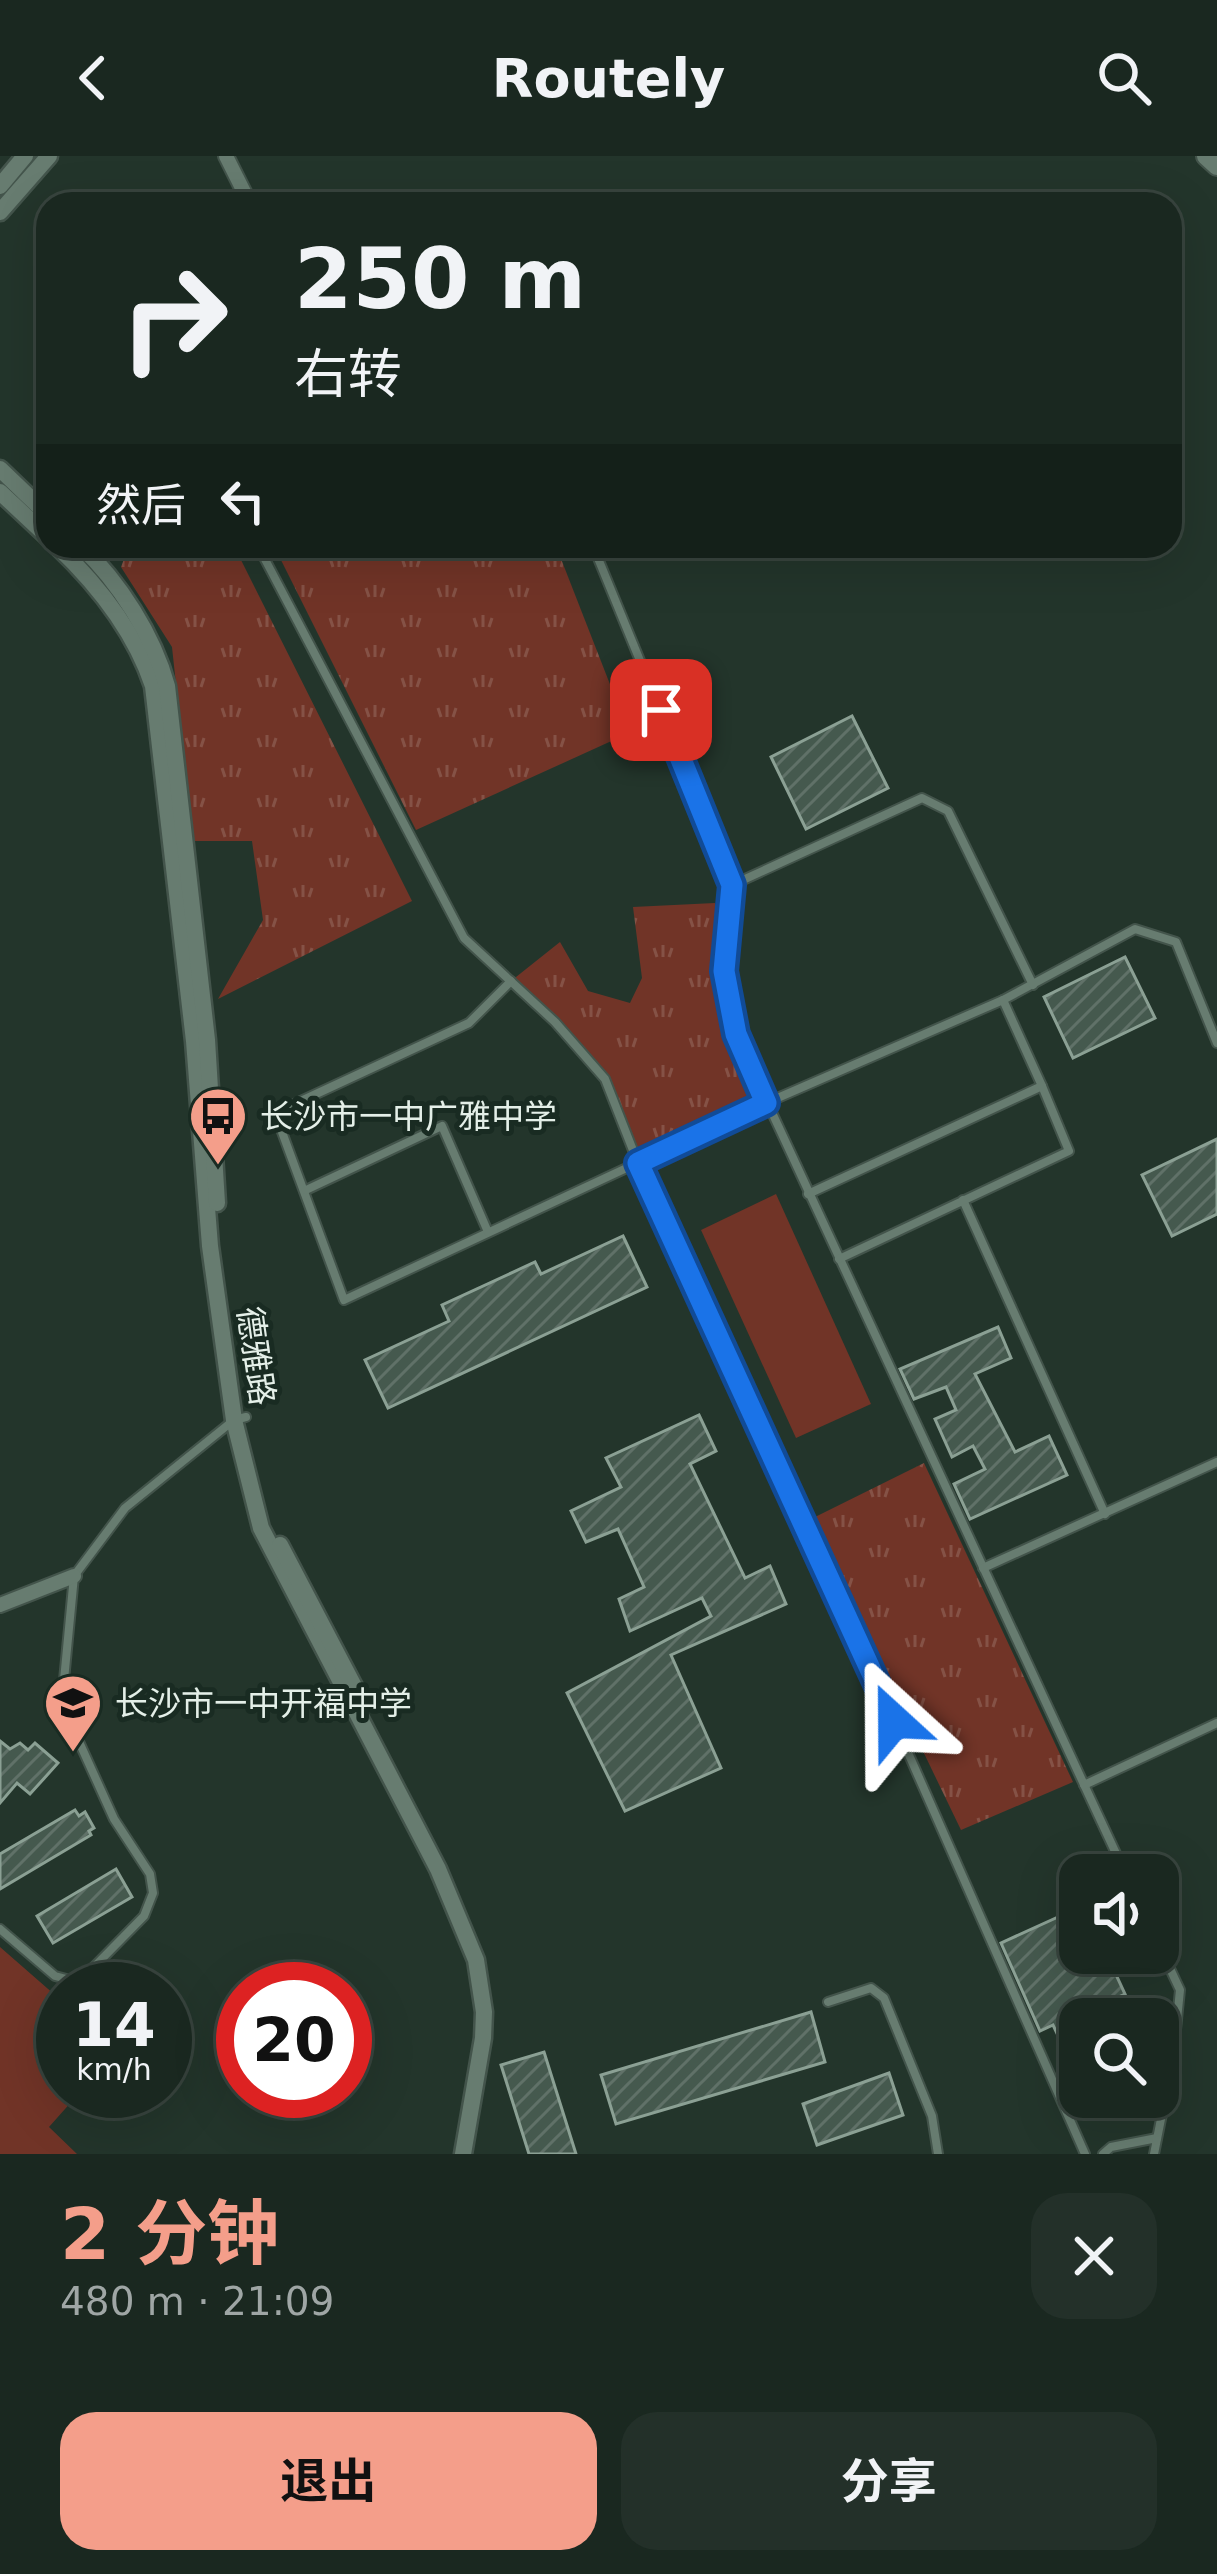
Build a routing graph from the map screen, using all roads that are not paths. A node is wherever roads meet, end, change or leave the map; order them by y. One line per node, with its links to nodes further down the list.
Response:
1 (26, 156): 6 (street)
2 (49, 156): 8 (street)
3 (226, 156): 7 (street)
4 (1206, 156): 5 (main road)
5 (1217, 166)
6 (0, 186)
7 (244, 192)
8 (0, 212)
9 (0, 469): 11 (street)
10 (0, 492): 12 (street)
11 (36, 504)
12 (36, 526)
13 (70, 558): 30 (street, 德雅路)
14 (93, 558): 30 (street, 德雅路)
15 (264, 558): 18 (lane)
16 (598, 558): 17 (lane)
17 (732, 885): 19 (lane); 23 (lane)
18 (511, 981): 24 (lane); 25 (lane)
19 (1034, 985): 20 (lane); 21 (lane)
20 (1003, 1000): 22 (lane); 23 (lane)
21 (1217, 1043)
22 (1042, 1086): 26 (lane); 27 (lane)
23 (766, 1103): 24 (lane); 26 (lane)
24 (638, 1163): 28 (lane); 46 (lane)
25 (306, 1190): 28 (lane); 28 (lane)
26 (808, 1194): 29 (lane)
27 (963, 1200): 29 (lane); 32 (lane)
28 (488, 1232)
29 (839, 1259): 33 (lane)
30 (240, 1418): 34 (lane); 43 (street, 德雅路); 44 (street, 德雅路)
31 (1217, 1462): 32 (lane)
32 (1105, 1514): 33 (lane)
33 (983, 1568): 37 (lane)
34 (74, 1576): 35 (street); 39 (lane)
35 (0, 1605)
36 (1217, 1724): 37 (lane)
37 (1084, 1785): 38 (lane)
38 (1116, 1854)
39 (0, 1929)
40 (1173, 1974): 42 (lane)
41 (827, 2002): 45 (lane)
42 (1157, 2138): 47 (lane); 48 (lane)
43 (463, 2154)
44 (473, 2154)
45 (938, 2154)
46 (1085, 2154)
47 (1103, 2154)
48 (1154, 2154)

